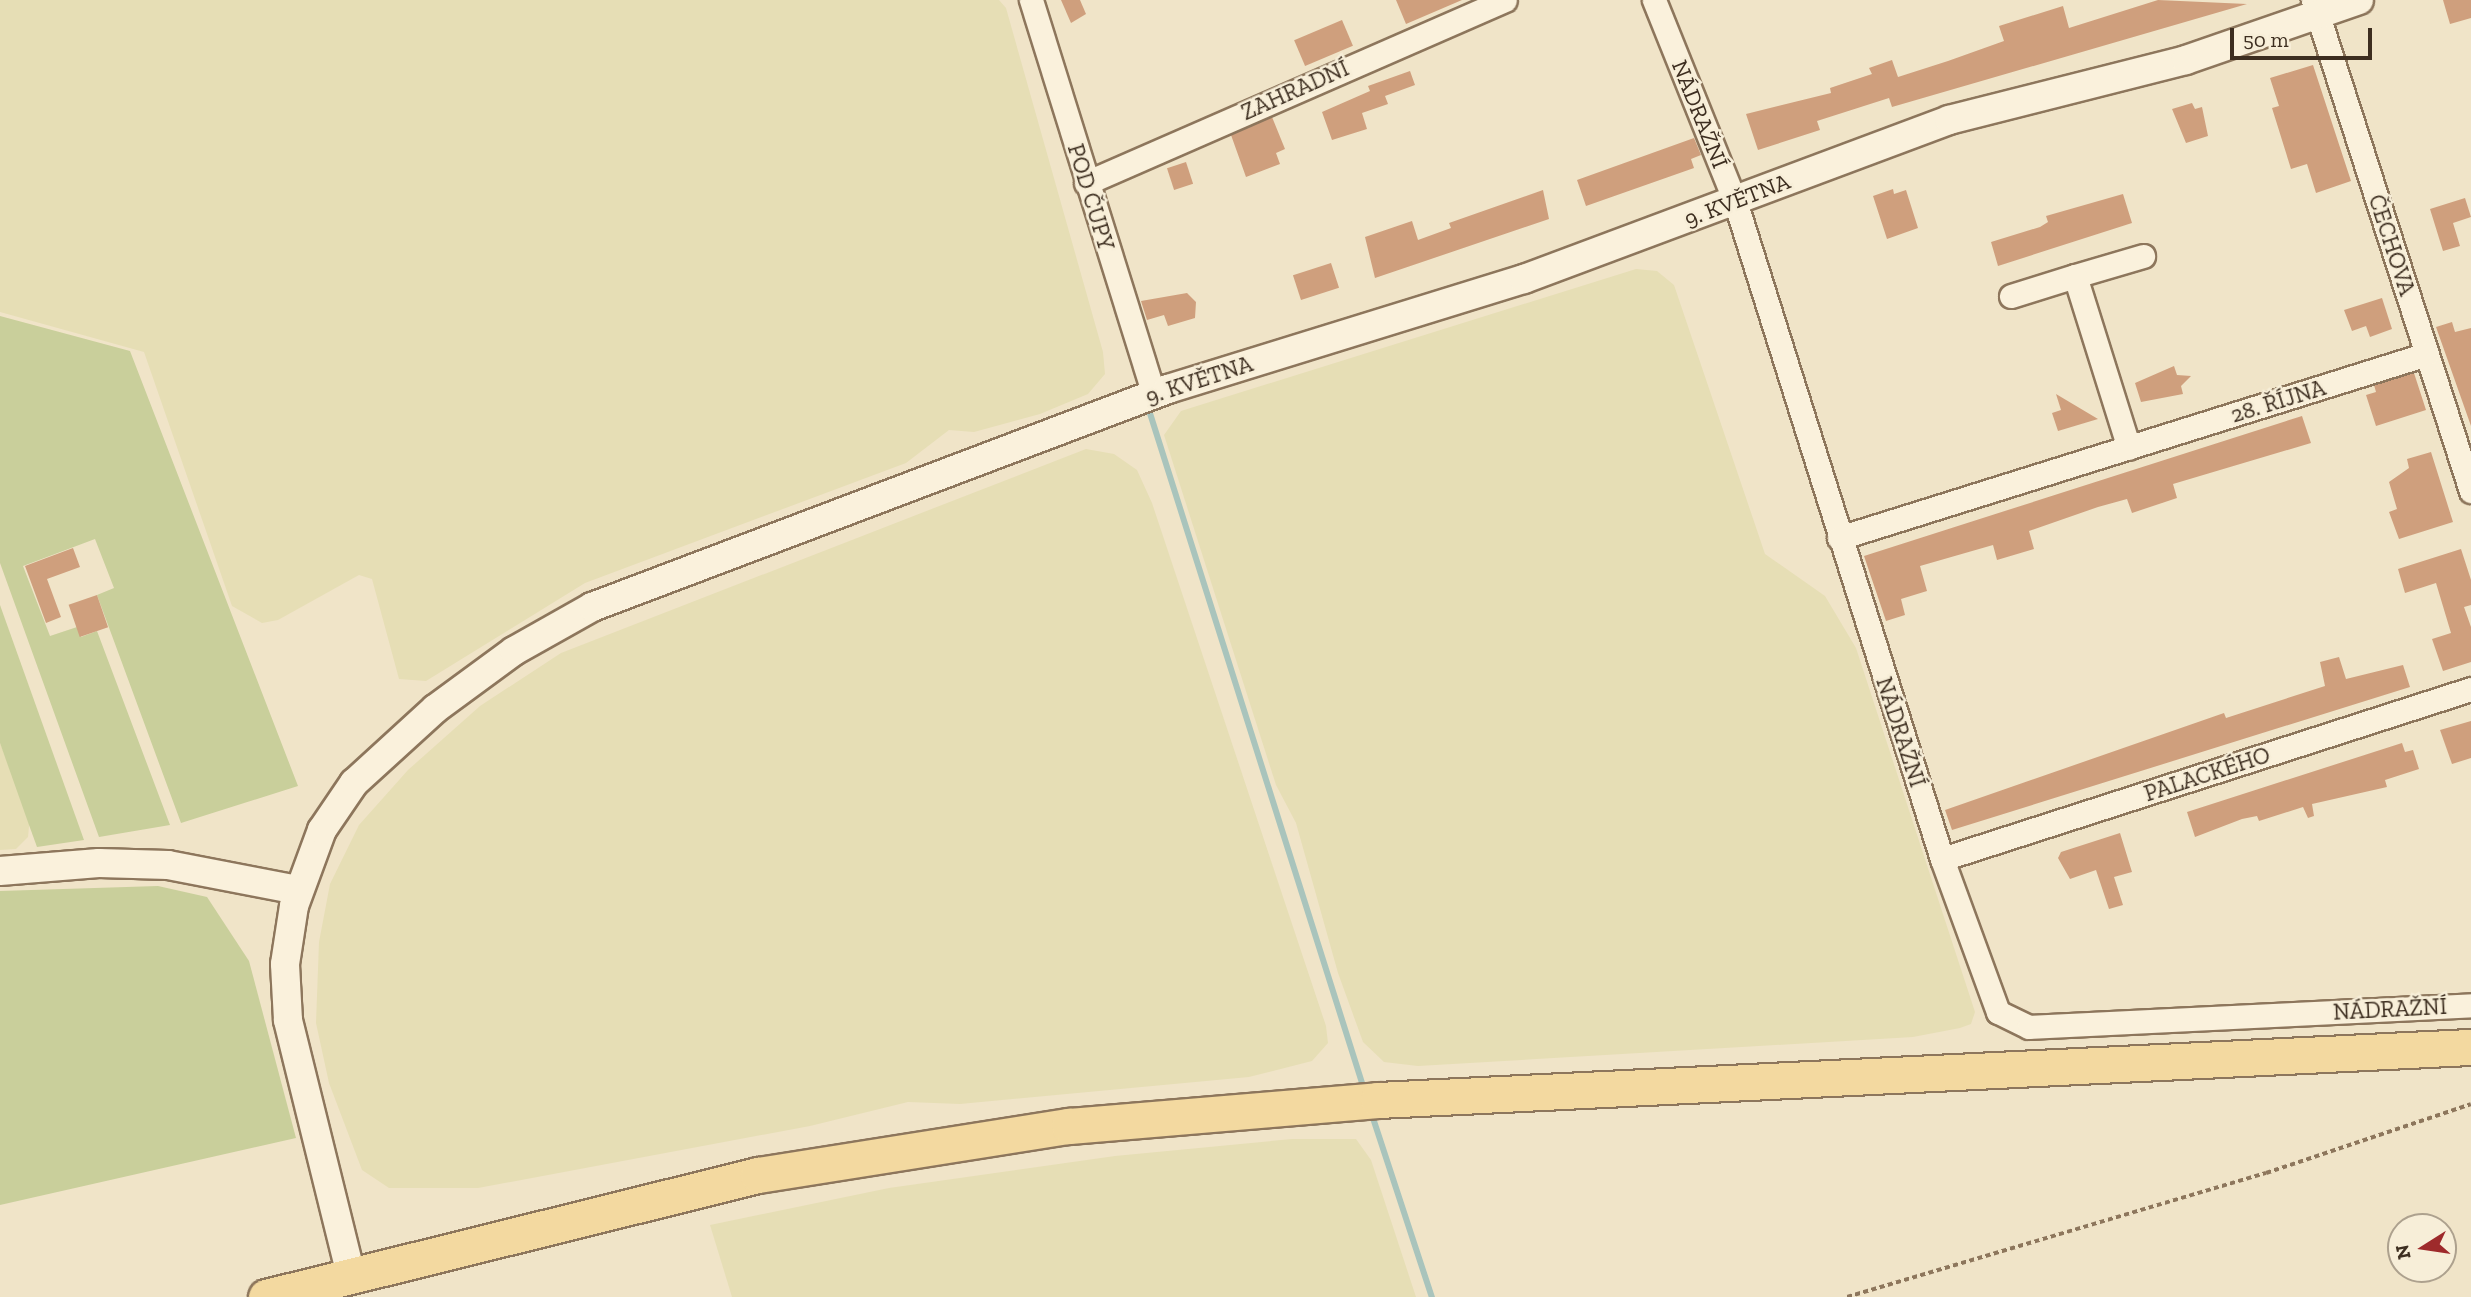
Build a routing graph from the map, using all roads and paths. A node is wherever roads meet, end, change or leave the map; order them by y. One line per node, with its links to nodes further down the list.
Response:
1 (1031, 0): 6 (street, POD ČUPY)
2 (1505, 0): 6 (street, ZAHRADNÍ)
3 (1654, 0): 7 (street, NÁDRAŽNÍ)
4 (2358, 0): 5 (street, 9. KVĚTNA)
5 (2316, 8): 7 (street, 9. KVĚTNA); 11 (street, ČECHOVA)
6 (1086, 183): 12 (street, POD ČUPY)
7 (1735, 201): 12 (street, 9. KVĚTNA); 15 (street, NÁDRAŽNÍ)
8 (2143, 256): 9 (street)
9 (2075, 276): 10 (street); 13 (street)
10 (2011, 296)
11 (2427, 354): 13 (street, 28. ŘÍJNA); 14 (street, ČECHOVA)
12 (1154, 394): 19 (street, 9. KVĚTNA)
13 (2129, 447): 15 (street, 28. ŘÍJNA)
14 (2471, 491)
15 (1839, 538): 17 (street, NÁDRAŽNÍ)
16 (2471, 689): 17 (street, PALACKÉHO)
17 (1942, 859): 20 (street, NÁDRAŽNÍ)
18 (0, 871): 19 (street)
19 (298, 890): 23 (street, 9. KVĚTNA)
20 (2471, 1005)
21 (2471, 1046): 23 (main road)
22 (2471, 1104): 25 (path)
23 (354, 1286): 24 (main road)
24 (266, 1297)
25 (1847, 1297)

